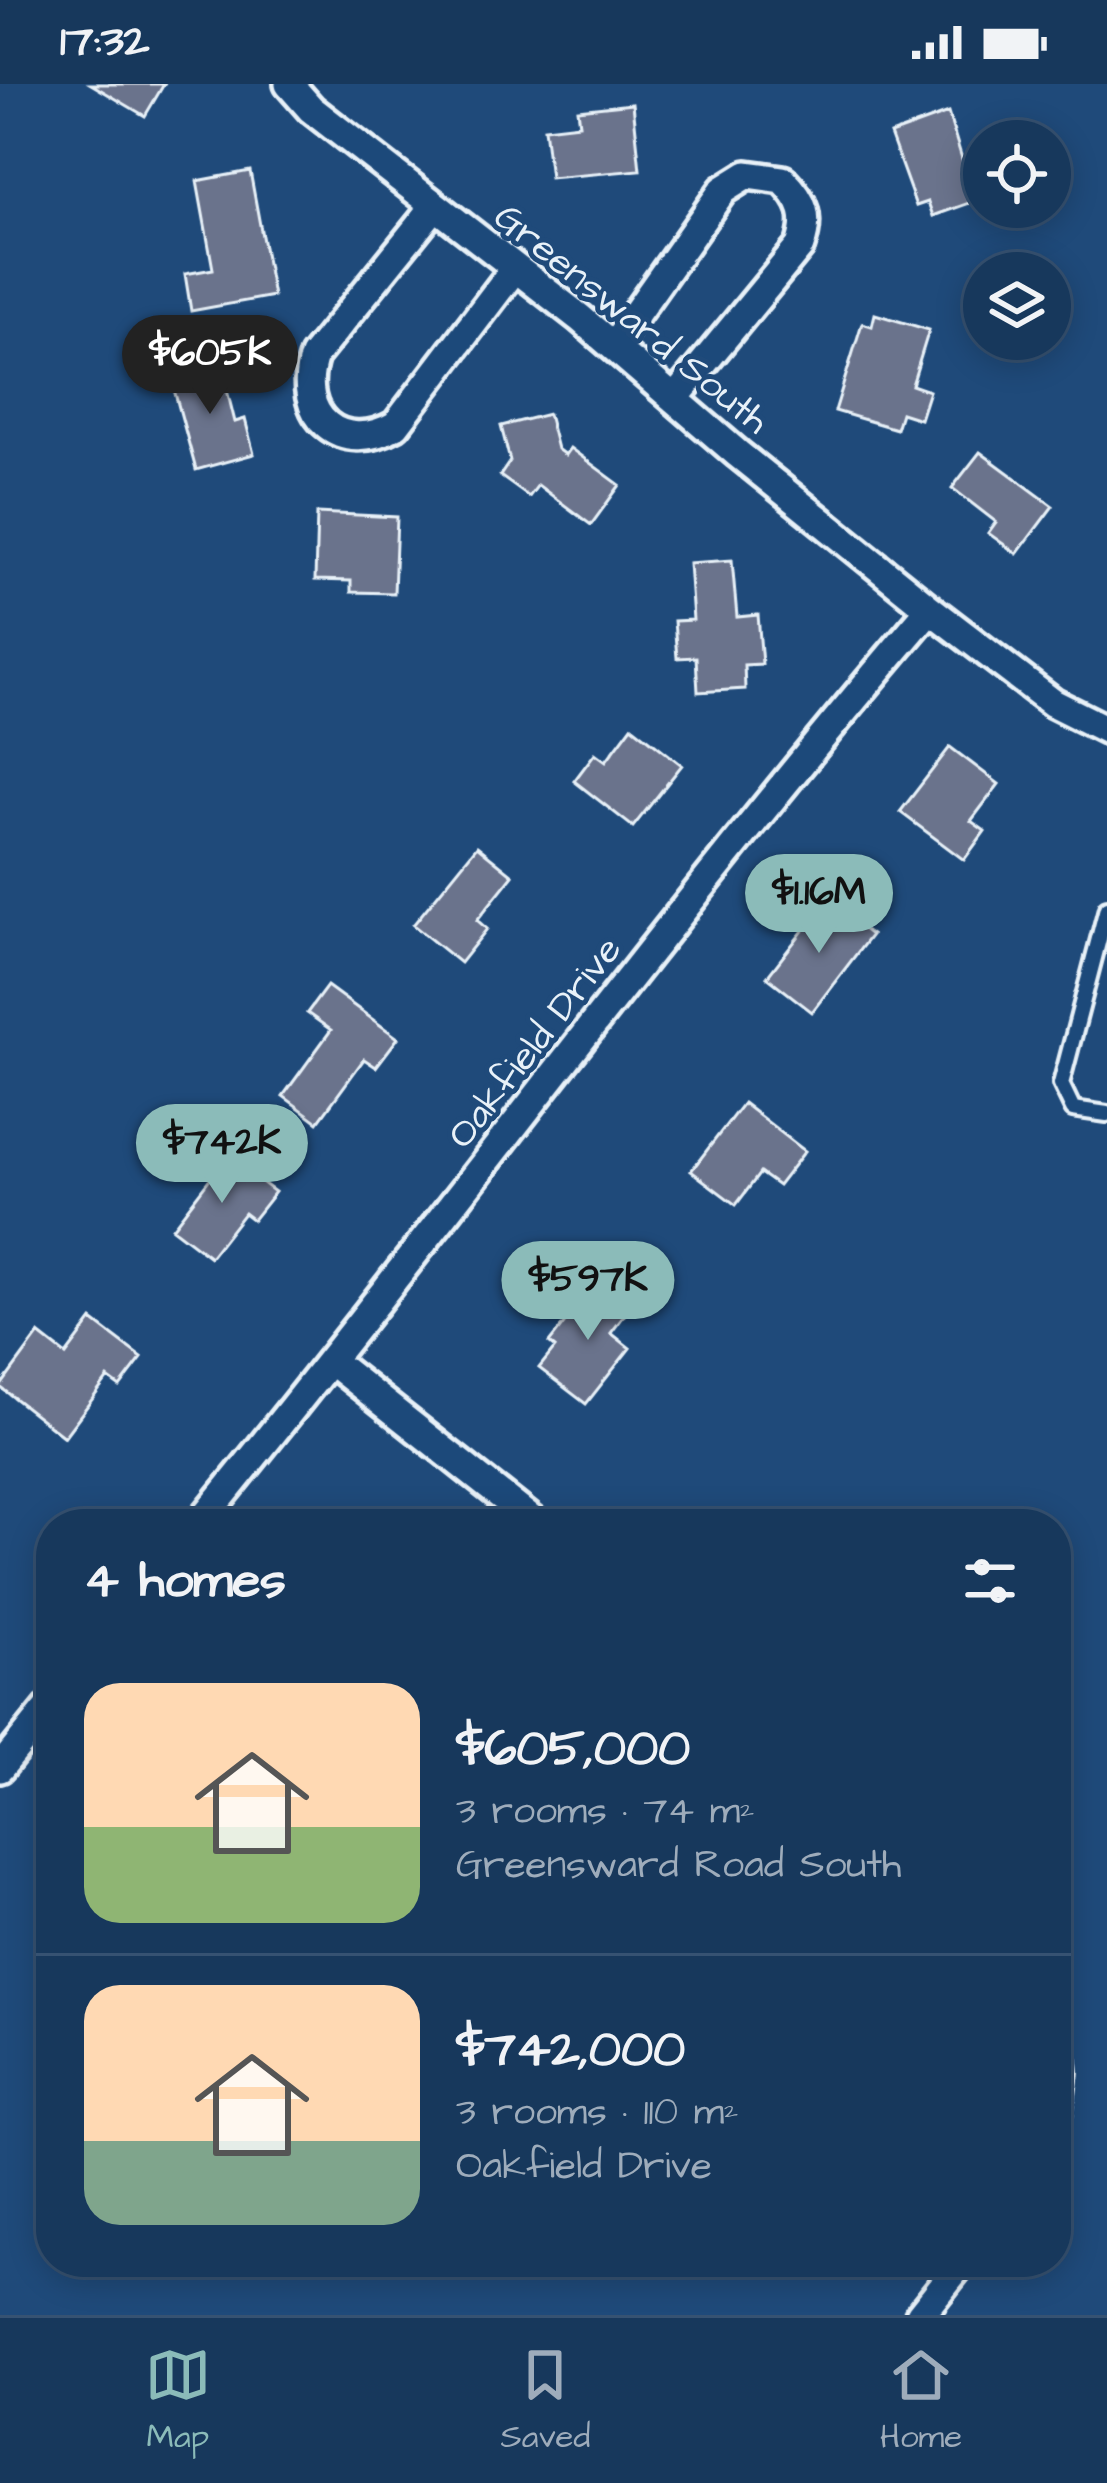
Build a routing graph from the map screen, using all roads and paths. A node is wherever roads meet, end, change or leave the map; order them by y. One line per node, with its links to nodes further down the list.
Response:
1 (289, 84): 2 (street, Greensward South)
2 (435, 206): 3 (street, Greensward South); 3 (street)
3 (515, 268): 4 (street, Greensward South)
4 (613, 346): 5 (street, Greensward South); 5 (street)
5 (674, 399): 6 (street, Greensward South)
6 (930, 609): 7 (street, Greensward South); 10 (street, Oakfield Drive)
7 (1107, 730)
8 (1107, 908): 9 (lane)
9 (1107, 1114)
10 (332, 1362): 11 (street, Oakfield Drive); 12 (street)
11 (211, 1509)
12 (518, 1509)
13 (36, 1724): 14 (street)
14 (0, 1768)
15 (950, 2277): 16 (street)
16 (920, 2315)

